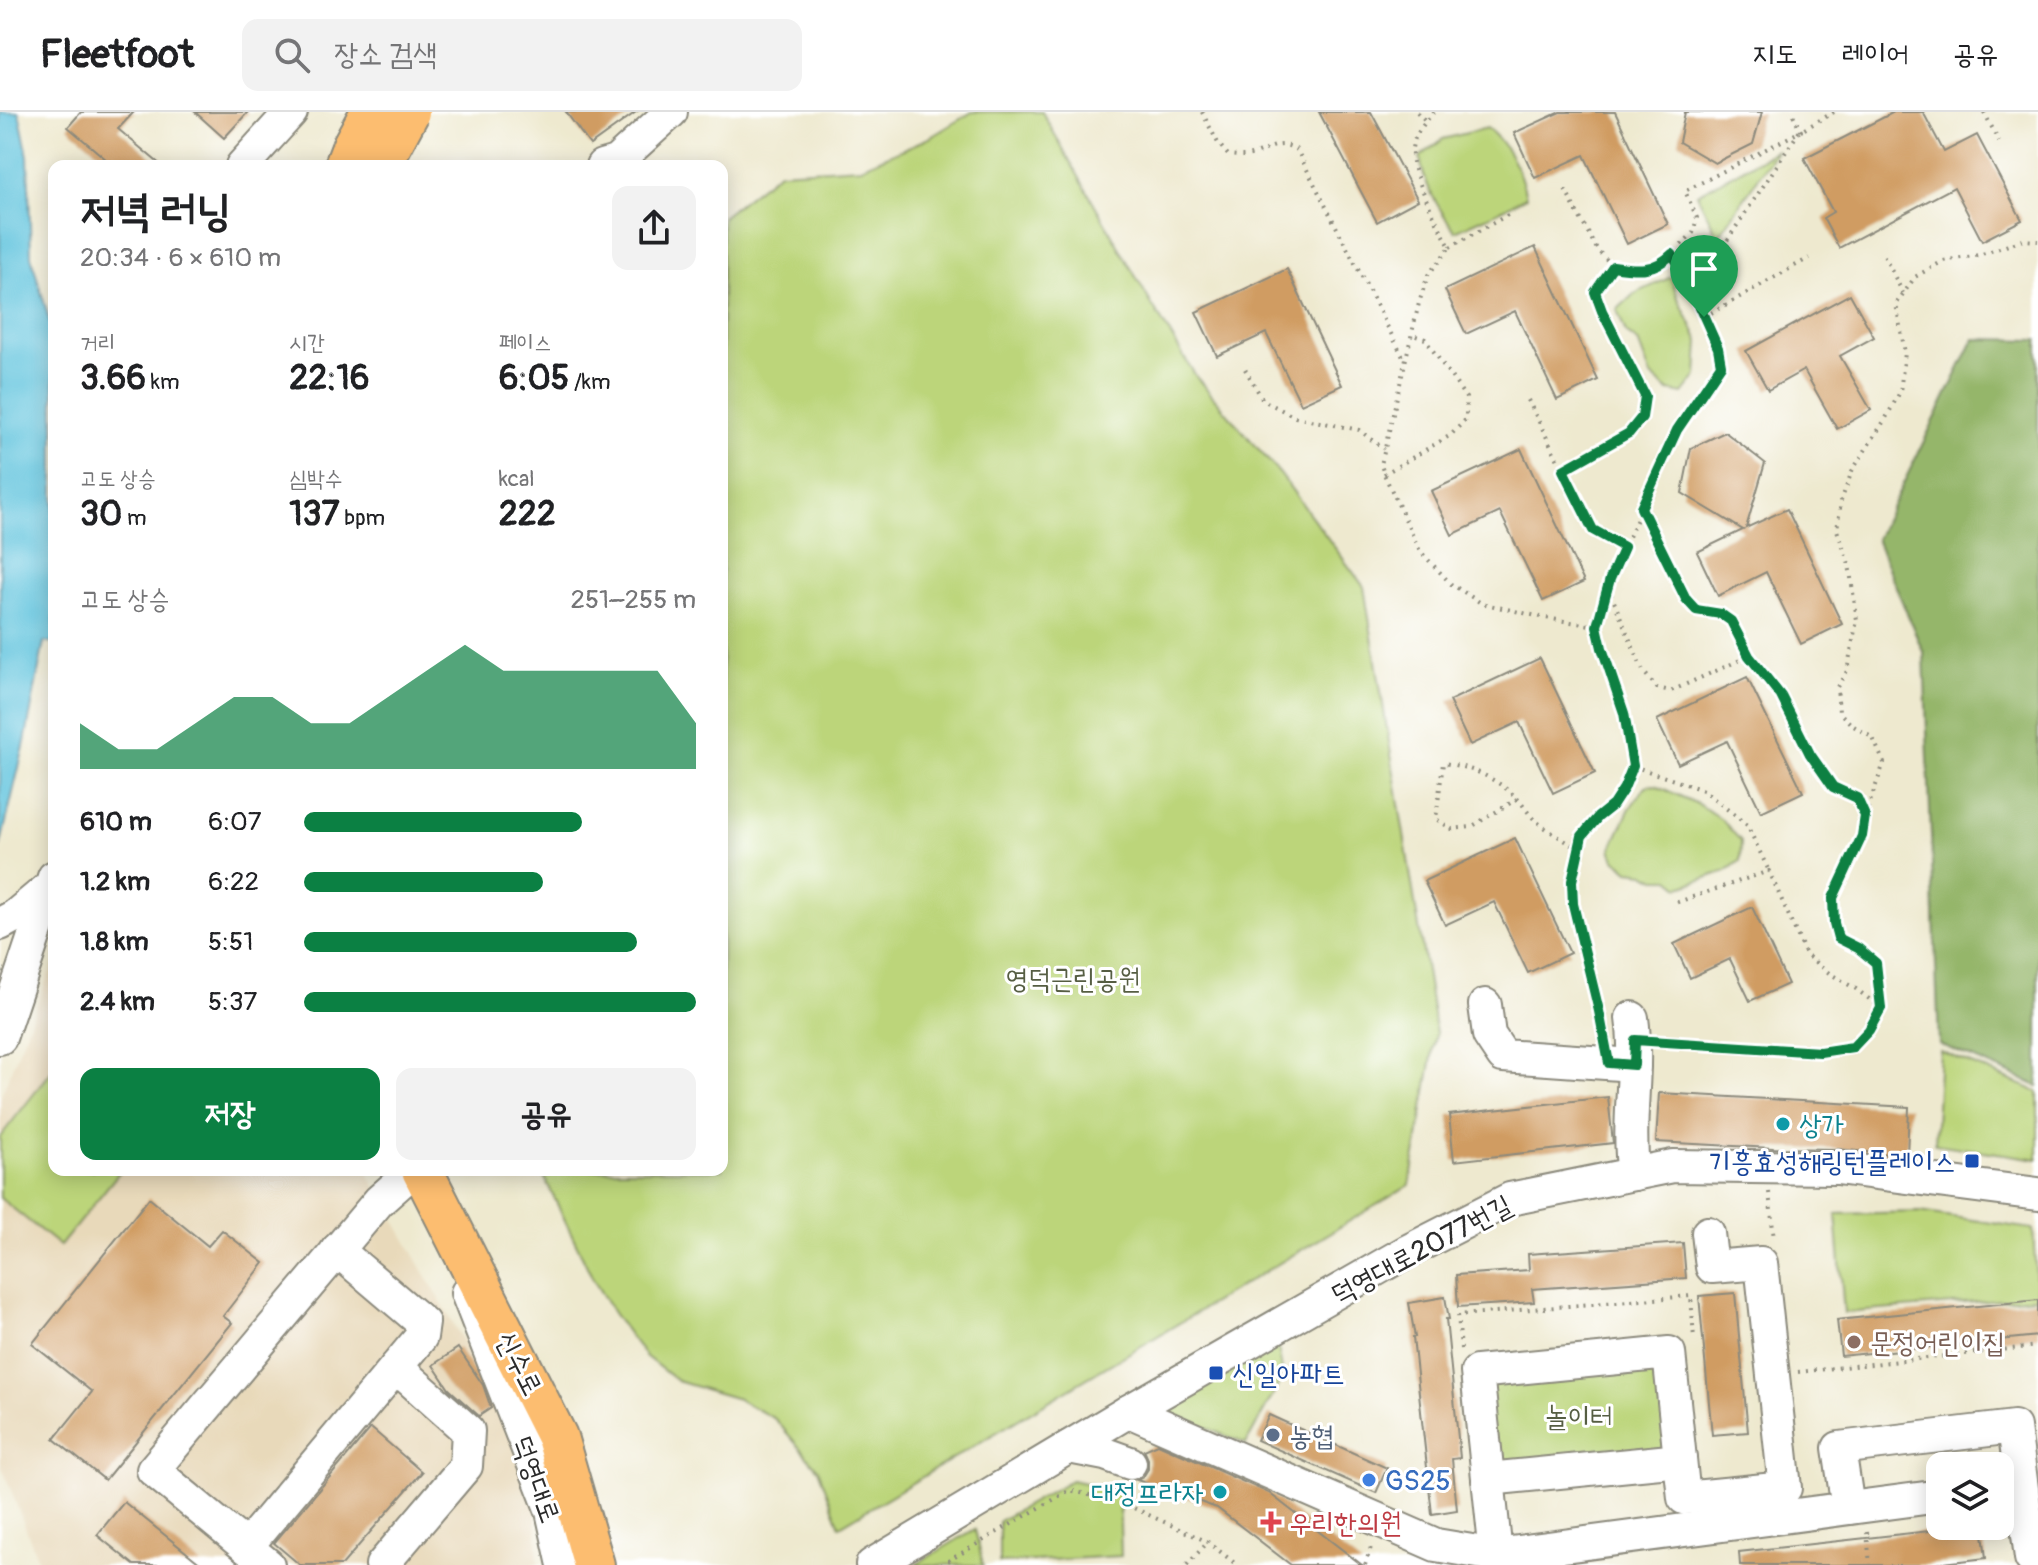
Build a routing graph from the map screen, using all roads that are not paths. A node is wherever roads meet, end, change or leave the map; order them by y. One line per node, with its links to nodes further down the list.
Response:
1 (291, 112): 6 (street)
2 (371, 112): 8 (main road, bridge)
3 (409, 112): 9 (main road, bridge)
4 (427, 112): 7 (street)
5 (671, 112): 10 (street)
6 (247, 160)
7 (345, 160)
8 (347, 160)
9 (383, 160)
10 (618, 160)
11 (48, 885): 13 (street)
12 (48, 894): 15 (street)
13 (2, 923)
14 (1485, 1005): 16 (street)
15 (0, 1038)
16 (1634, 1174): 21 (street, 덕영대로2077번길); 25 (street, 덕영대로2077번길)
17 (407, 1176): 23 (street)
18 (423, 1176): 39 (street, 덕영대로)
19 (424, 1176): 40 (main road, 신수로)
20 (454, 1176): 41 (main road, 신수로)
21 (2038, 1194)
22 (1708, 1233): 28 (street)
23 (337, 1250): 24 (street); 35 (street)
24 (396, 1367): 35 (street); 38 (street)
25 (1129, 1411): 26 (street, 덕영대로2077번길); 34 (street)
26 (1069, 1447): 29 (street); 42 (street, 덕영대로2077번길)
27 (2012, 1452): 33 (street)
28 (1680, 1460): 30 (street); 30 (street)
29 (1130, 1463)
30 (1488, 1479): 34 (street)
31 (1926, 1499): 33 (street)
32 (2014, 1501): 37 (street)
33 (1857, 1515): 36 (street)
34 (1496, 1555): 36 (street)
35 (257, 1556)
36 (1540, 1557)
37 (2038, 1557)
38 (382, 1565)
39 (564, 1565)
40 (594, 1565)
41 (623, 1565)
42 (872, 1565)

